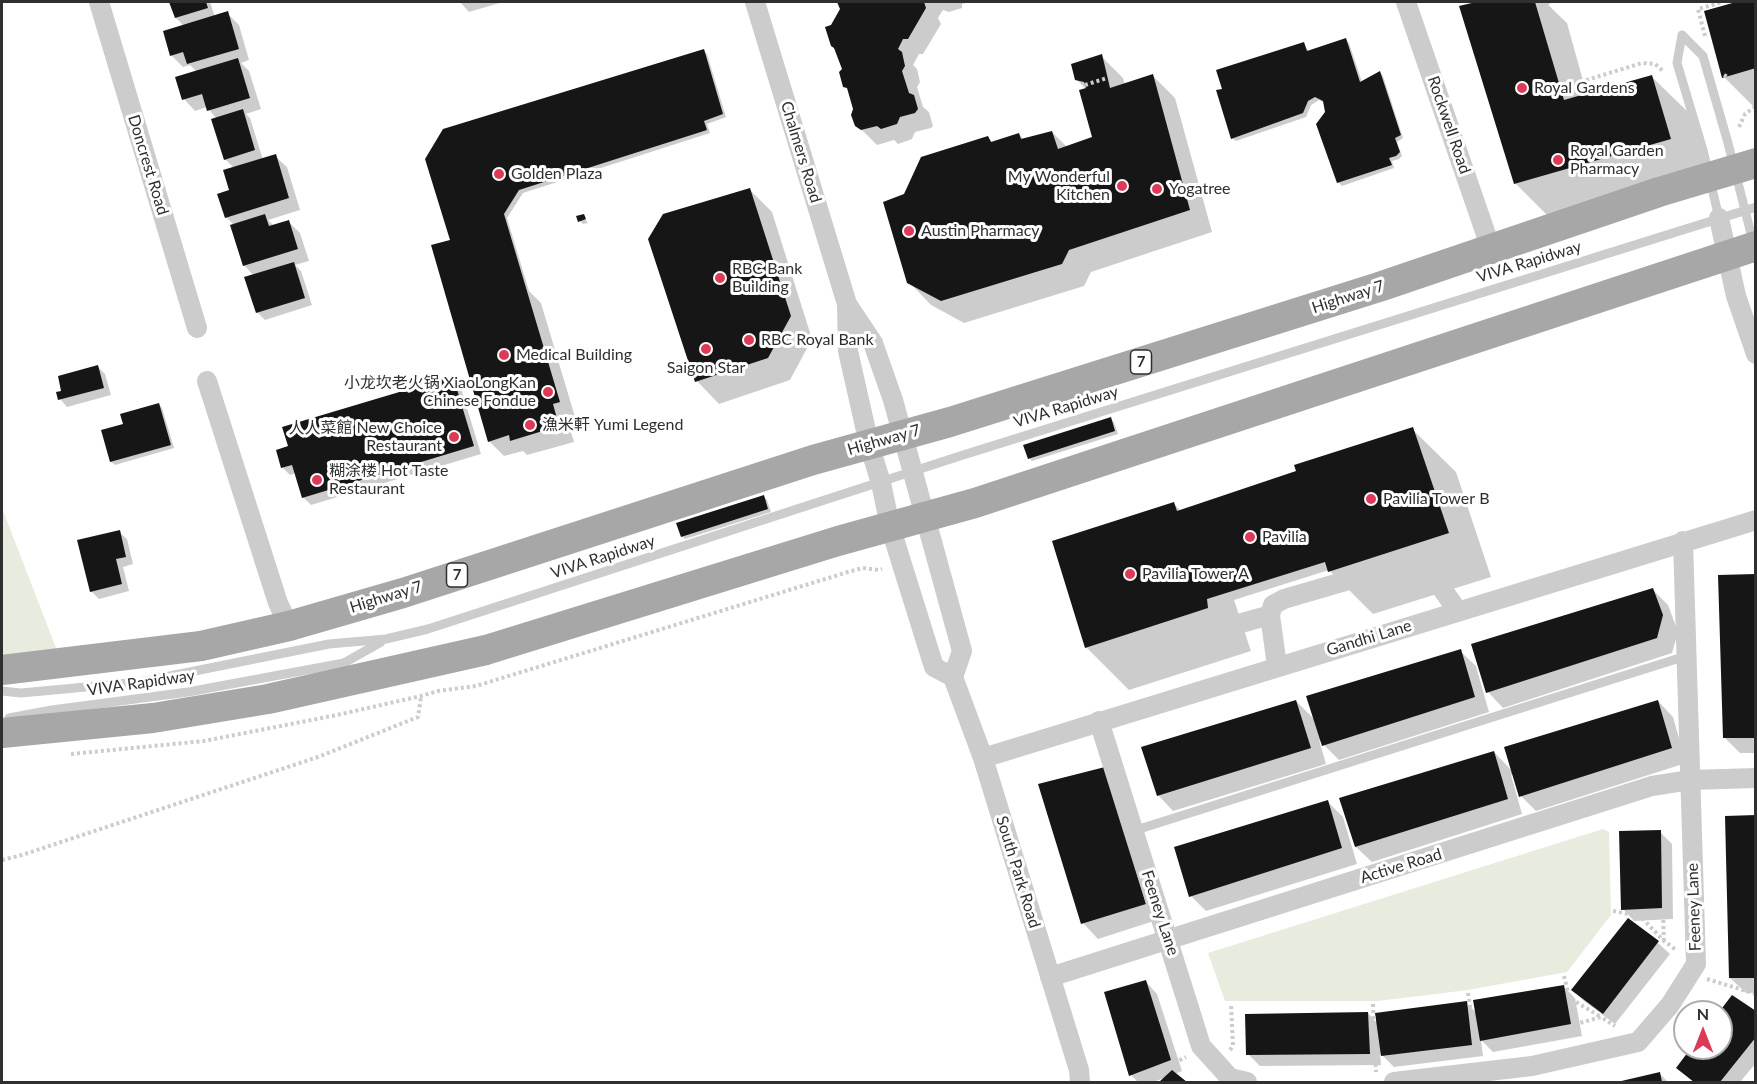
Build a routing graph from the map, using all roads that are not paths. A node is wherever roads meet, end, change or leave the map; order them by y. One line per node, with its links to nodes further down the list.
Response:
1 (99, 2): 10 (street, Doncrest Road)
2 (755, 2): 9 (street, Chalmers Road)
3 (1409, 2): 7 (street, Rockwell Road)
4 (1733, 170): 4 (lane); 5 (lane); 6 (lane); 7 (main road, Highway 7 / 7)
5 (1751, 209): 6 (lane, VIVA Rapidway); 8 (lane)
6 (1719, 218): 8 (street); 15 (lane, VIVA Rapidway)
7 (1491, 249): 13 (main road, Highway 7 / 7)
8 (1748, 251): 11 (street); 17 (main road)
9 (847, 304): 13 (street, Chalmers Road); 14 (street, Chalmers Road)
10 (197, 328)
11 (1755, 354)
12 (207, 381): 23 (street)
13 (903, 434): 14 (main road, Highway 7 / 7); 15 (street, Chalmers Road)
14 (869, 444): 16 (street, South Park Road); 23 (main road, Highway 7 / 7)
15 (913, 472): 16 (lane, VIVA Rapidway); 17 (street, Chalmers Road)
16 (881, 483): 19 (street, South Park Road); 24 (lane, VIVA Rapidway)
17 (925, 517): 19 (main road); 29 (street)
18 (1755, 520): 20 (street, Gandhi Lane)
19 (890, 526): 29 (street, South Park Road); 33 (main road)
20 (1683, 541): 21 (street, Gandhi Lane); 26 (street, Feeney Lane)
21 (1457, 610): 22 (street); 27 (street, Gandhi Lane)
22 (1270, 615): 25 (street); 27 (street)
23 (288, 626): 28 (main road, Highway 7 / 7)
24 (386, 639): 30 (lane, VIVA Rapidway); 31 (lane, VIVA Rapidway)
25 (1132, 654)
26 (1687, 656): 36 (street, Feeney Lane); 37 (lane)
27 (1277, 666): 32 (street, Gandhi Lane)
28 (2, 670)
29 (953, 677): 34 (street, South Park Road)
30 (2, 691)
31 (2, 720)
32 (1099, 721): 34 (street, Gandhi Lane); 37 (street, Feeney Lane)
33 (2, 733)
34 (983, 758): 39 (street, South Park Road)
35 (1755, 778): 36 (street, Active Road)
36 (1690, 780): 38 (street, Active Road); 42 (street, Feeney Lane)
37 (1134, 831): 38 (street, Feeney Lane)
38 (1167, 939): 39 (street, Active Road); 41 (street, Feeney Lane)
39 (1050, 977): 40 (street, South Park Road)
40 (1082, 1078)
41 (1247, 1083)
42 (1394, 1083)

